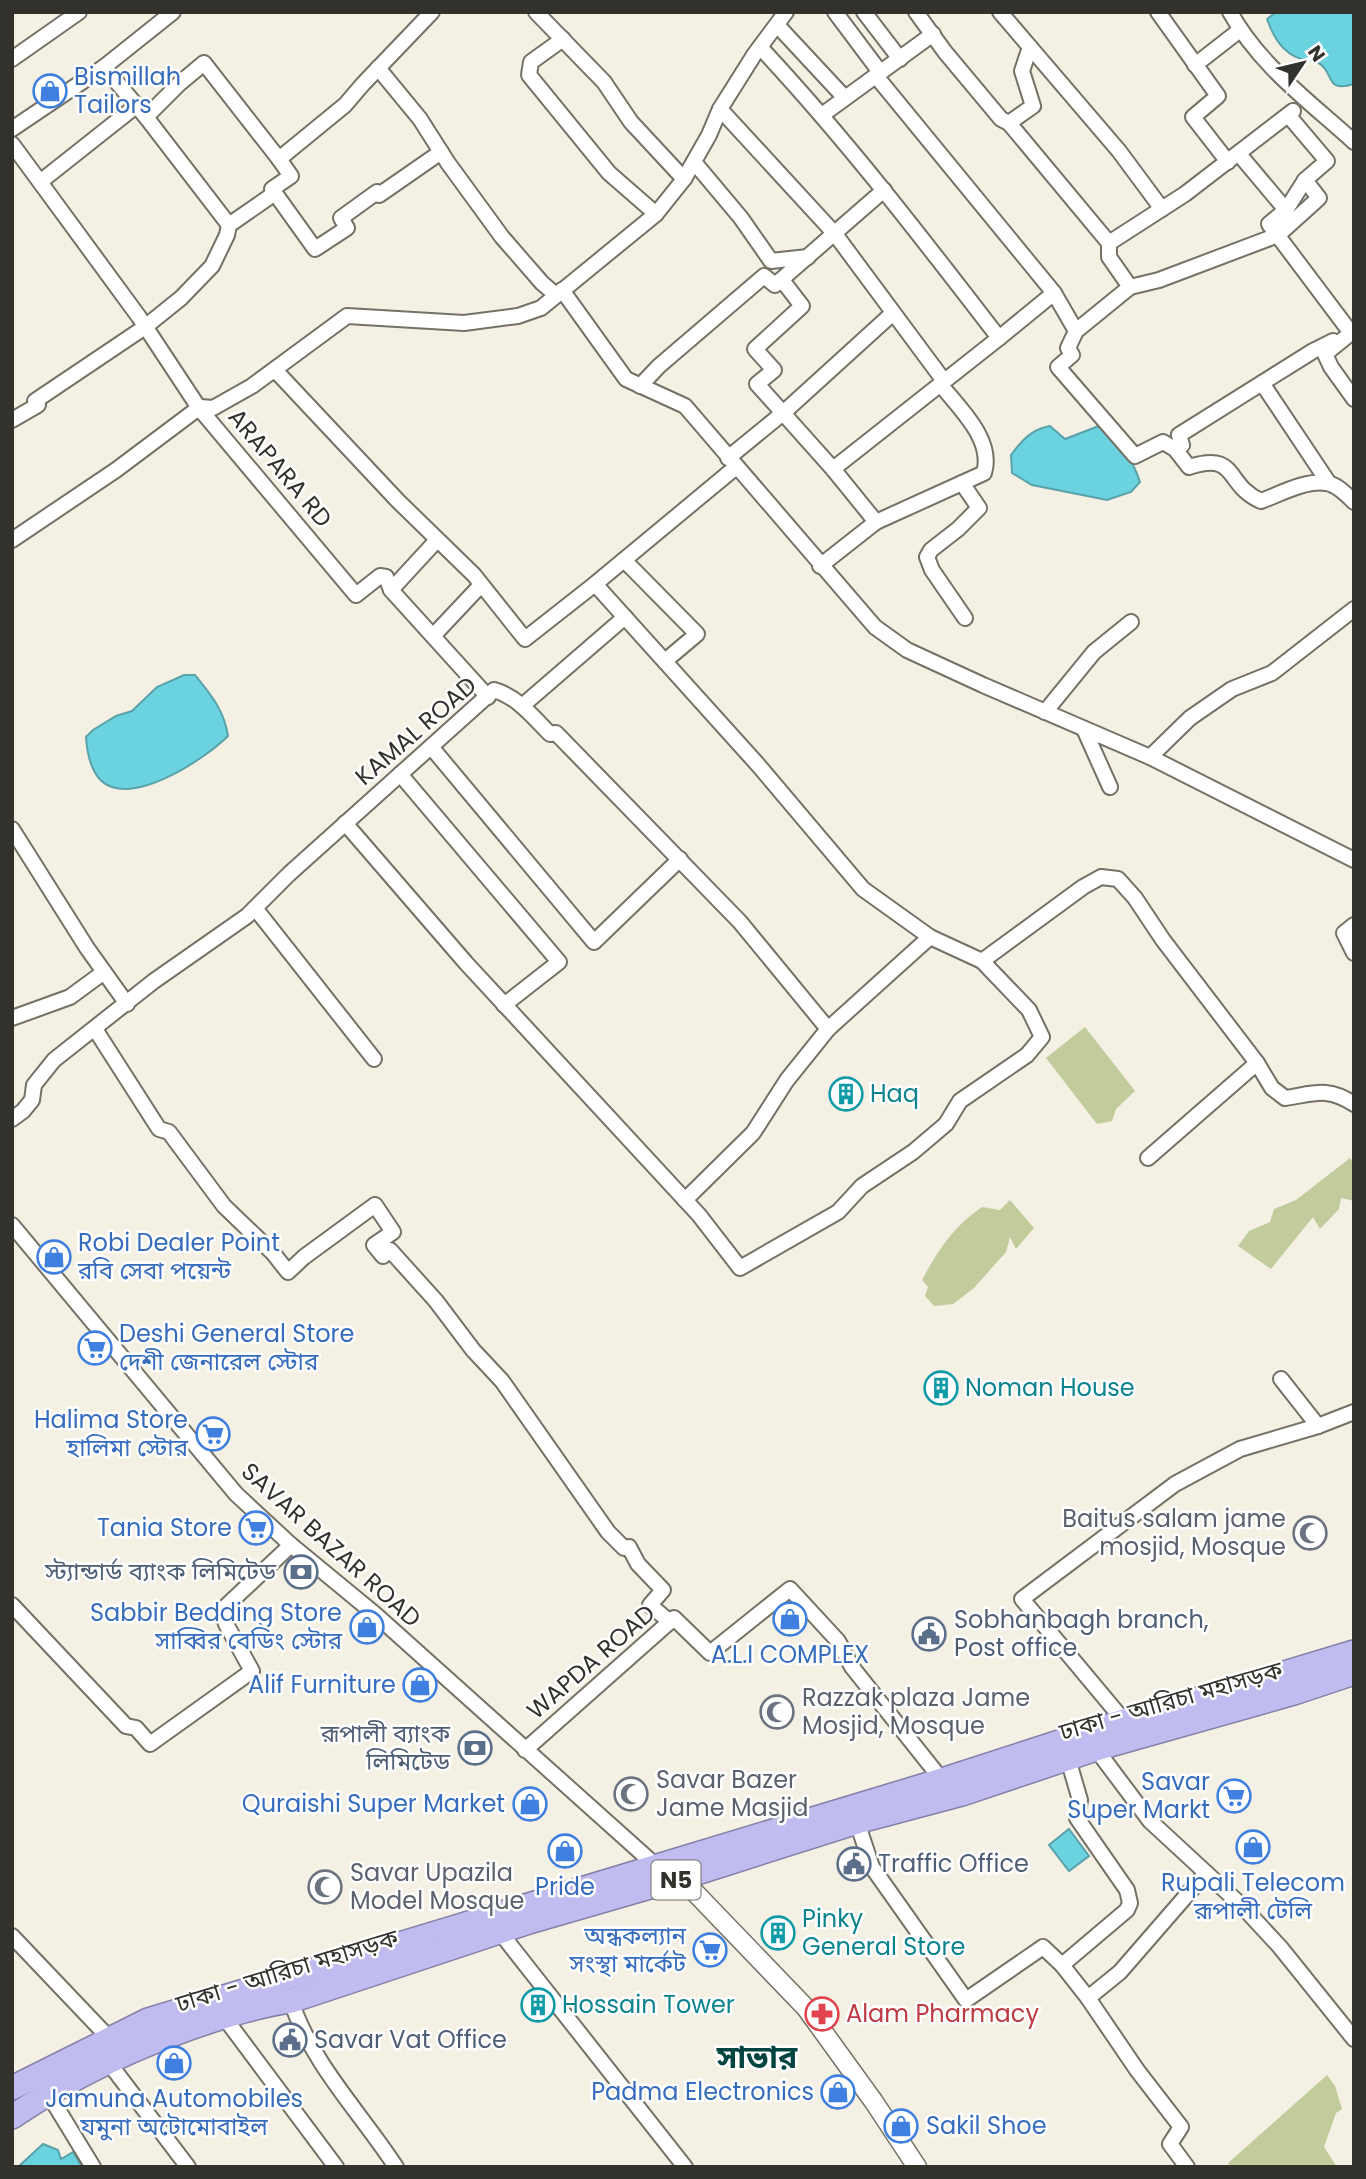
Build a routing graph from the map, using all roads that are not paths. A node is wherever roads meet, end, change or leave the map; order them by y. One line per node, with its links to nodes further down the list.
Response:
1 (79, 12): 18 (street)
2 (173, 12): 21 (street)
3 (432, 12): 22 (street)
4 (536, 12): 15 (street)
5 (786, 12): 12 (street)
6 (835, 12): 23 (street)
7 (864, 12): 19 (street)
8 (916, 12): 14 (street)
9 (1000, 12): 17 (street)
10 (1158, 12): 20 (street)
11 (1230, 12): 13 (street)
12 (776, 24): 16 (street); 24 (street)
13 (1240, 30): 20 (street); 31 (street)
14 (933, 34): 19 (street); 29 (street)
15 (563, 40): 37 (street); 44 (street)
16 (760, 47): 26 (street); 27 (street)
17 (1030, 47): 29 (street); 42 (street)
18 (12, 59)
19 (900, 59): 23 (street)
20 (1195, 65): 34 (street)
21 (104, 66): 25 (street); 30 (street)
22 (378, 68): 33 (street); 35 (street)
23 (878, 74): 24 (street); 53 (street)
24 (845, 98): 27 (street)
25 (136, 106): 28 (street); 39 (street)
26 (720, 109): 36 (street); 46 (street)
27 (822, 115): 40 (street)
28 (146, 117): 35 (street); 45 (street)
29 (1009, 123): 48 (street)
30 (12, 129)
31 (1354, 142)
32 (12, 144): 39 (street, ARAPARA RD)
33 (441, 152): 41 (street); 52 (street)
34 (1233, 158): 38 (street); 42 (street); 43 (street)
35 (279, 159): 41 (street)
36 (694, 162): 37 (street); 49 (street)
37 (684, 178): 44 (street)
38 (1305, 180): 43 (street); 47 (street)
39 (40, 182): 55 (street, ARAPARA RD)
40 (884, 190): 46 (street); 58 (street)
41 (275, 193): 45 (street)
42 (1162, 209): 48 (street)
43 (1286, 210): 47 (street)
44 (656, 214): 52 (street)
45 (229, 225): 55 (street)
46 (835, 234): 49 (street); 54 (street)
47 (1278, 236): 51 (street); 57 (street)
48 (1109, 243): 51 (street)
49 (808, 257): 50 (street)
50 (782, 280): 62 (street); 65 (street)
51 (1130, 287): 56 (street)
52 (559, 293): 59 (street); 62 (street)
53 (1054, 293): 56 (street); 58 (street)
54 (893, 313): 60 (street); 65 (street)
55 (145, 327): 64 (street, ARAPARA RD); 66 (street)
56 (1076, 331): 67 (street)
57 (1351, 332): 61 (street); 63 (street)
58 (999, 338): 60 (street)
59 (275, 370): 64 (street); 75 (street)
60 (942, 383): 69 (street); 71 (street)
61 (1262, 383): 67 (street); 70 (street)
62 (640, 386): 68 (street)
63 (1354, 399)
64 (199, 408): 74 (street); 80 (street, ARAPARA RD)
65 (783, 413): 68 (street); 69 (street)
66 (12, 420)
67 (1175, 449): 70 (street)
68 (732, 462): 76 (street); 77 (street)
69 (834, 469): 73 (street)
70 (1328, 482): 72 (street)
71 (962, 483): 73 (street); 83 (street)
72 (1354, 502)
73 (876, 522): 77 (street)
74 (12, 540)
75 (437, 540): 79 (street); 80 (street)
76 (624, 560): 78 (street); 86 (street)
77 (820, 566): 89 (street)
78 (595, 584): 79 (street); 82 (street)
79 (481, 585): 85 (street)
80 (391, 590): 85 (street)
81 (1354, 609): 92 (street)
82 (625, 617): 86 (street); 88 (street)
83 (965, 618)
84 (1131, 622): 89 (street)
85 (433, 636): 87 (street)
86 (665, 661): 102 (street)
87 (488, 697): 88 (street, KAMAL ROAD); 91 (street, KAMAL ROAD)
88 (522, 706): 98 (street, KAMAL ROAD)
89 (1045, 712): 90 (street)
90 (1084, 729): 92 (street); 94 (street)
91 (432, 748): 93 (street, KAMAL ROAD); 98 (street)
92 (1150, 757): 99 (street)
93 (400, 774): 95 (street, KAMAL ROAD); 107 (street)
94 (1110, 787)
95 (345, 823): 100 (street, KAMAL ROAD); 107 (street)
96 (12, 829): 97 (street)
97 (17, 849): 105 (street)
98 (680, 859): 110 (street, KAMAL ROAD)
99 (1354, 860)
100 (255, 908): 106 (street, KAMAL ROAD); 111 (street)
101 (1354, 925): 103 (street)
102 (930, 937): 104 (street); 110 (street)
103 (1354, 953)
104 (982, 961): 112 (street); 116 (street)
105 (104, 972): 106 (street); 108 (street)
106 (127, 1004): 109 (street, KAMAL ROAD)
107 (504, 1005): 116 (street)
108 (12, 1018)
109 (95, 1029): 114 (street, KAMAL ROAD); 123 (street)
110 (828, 1029): 116 (street)
111 (373, 1059)
112 (1257, 1063): 113 (street); 115 (street)
113 (1354, 1104)
114 (12, 1119)
115 (1148, 1158)
116 (685, 1200)
117 (12, 1225): 121 (street, SAVAR BAZAR ROAD)
118 (1281, 1379): 120 (street)
119 (1354, 1412): 120 (street)
120 (1318, 1426): 126 (street)
121 (291, 1545): 122 (street); 128 (street, SAVAR BAZAR ROAD)
122 (12, 1605)
123 (670, 1622): 128 (street, WAPDA ROAD); 130 (street, WAPDA ROAD)
124 (1354, 1652): 126 (highway, ঢাকা - আরিচা মহাসড়ক / N5)
125 (1354, 1673): 127 (highway, ঢাকা - আরিচা মহাসড়ক / N5)
126 (1124, 1721): 130 (highway, ঢাকা - আরিচা মহাসড়ক / N5)
127 (1096, 1749): 129 (highway, ঢাকা - আরিচা মহাসড়ক / N5); 133 (street)
128 (525, 1751): 132 (street, SAVAR BAZAR ROAD)
129 (1068, 1759): 131 (highway, ঢাকা - আরিচা মহাসড়ক / N5); 137 (street)
130 (942, 1780): 132 (highway, ঢাকা - আরিচা মহাসড়ক / N5)
131 (857, 1822): 134 (highway, ঢাকা - আরিচা মহাসড়ক / N5); 137 (street)
132 (655, 1865): 141 (highway, ঢাকা - আরিচা মহাসড়ক / N5)
133 (1206, 1872): 138 (street); 142 (street)
134 (681, 1878): 135 (highway, ঢাকা - আরিচা মহাসড়ক / N5); 152 (street)
135 (499, 1931): 139 (highway, ঢাকা - আরিচা মহাসড়ক / N5); 151 (street)
136 (12, 1936): 141 (street)
137 (1062, 1965): 138 (street)
138 (1088, 1998): 153 (street)
139 (291, 2000): 140 (highway, ঢাকা - আরিচা মহাসড়ক / N5); 150 (street)
140 (224, 2017): 143 (highway, ঢাকা - আরিচা মহাসড়ক / N5); 149 (street)
141 (110, 2039): 144 (highway, ঢাকা - আরিচা মহাসড়ক / N5)
142 (1354, 2039)
143 (109, 2063): 145 (highway, ঢাকা - আরিচা মহাসড়ক / N5); 148 (street)
144 (12, 2088)
145 (48, 2095): 146 (highway, ঢাকা - আরিচা মহাসড়ক / N5); 147 (street)
146 (12, 2117)
147 (93, 2167)
148 (188, 2167)
149 (336, 2167)
150 (396, 2167)
151 (685, 2167)
152 (918, 2167)
153 (1187, 2167)

